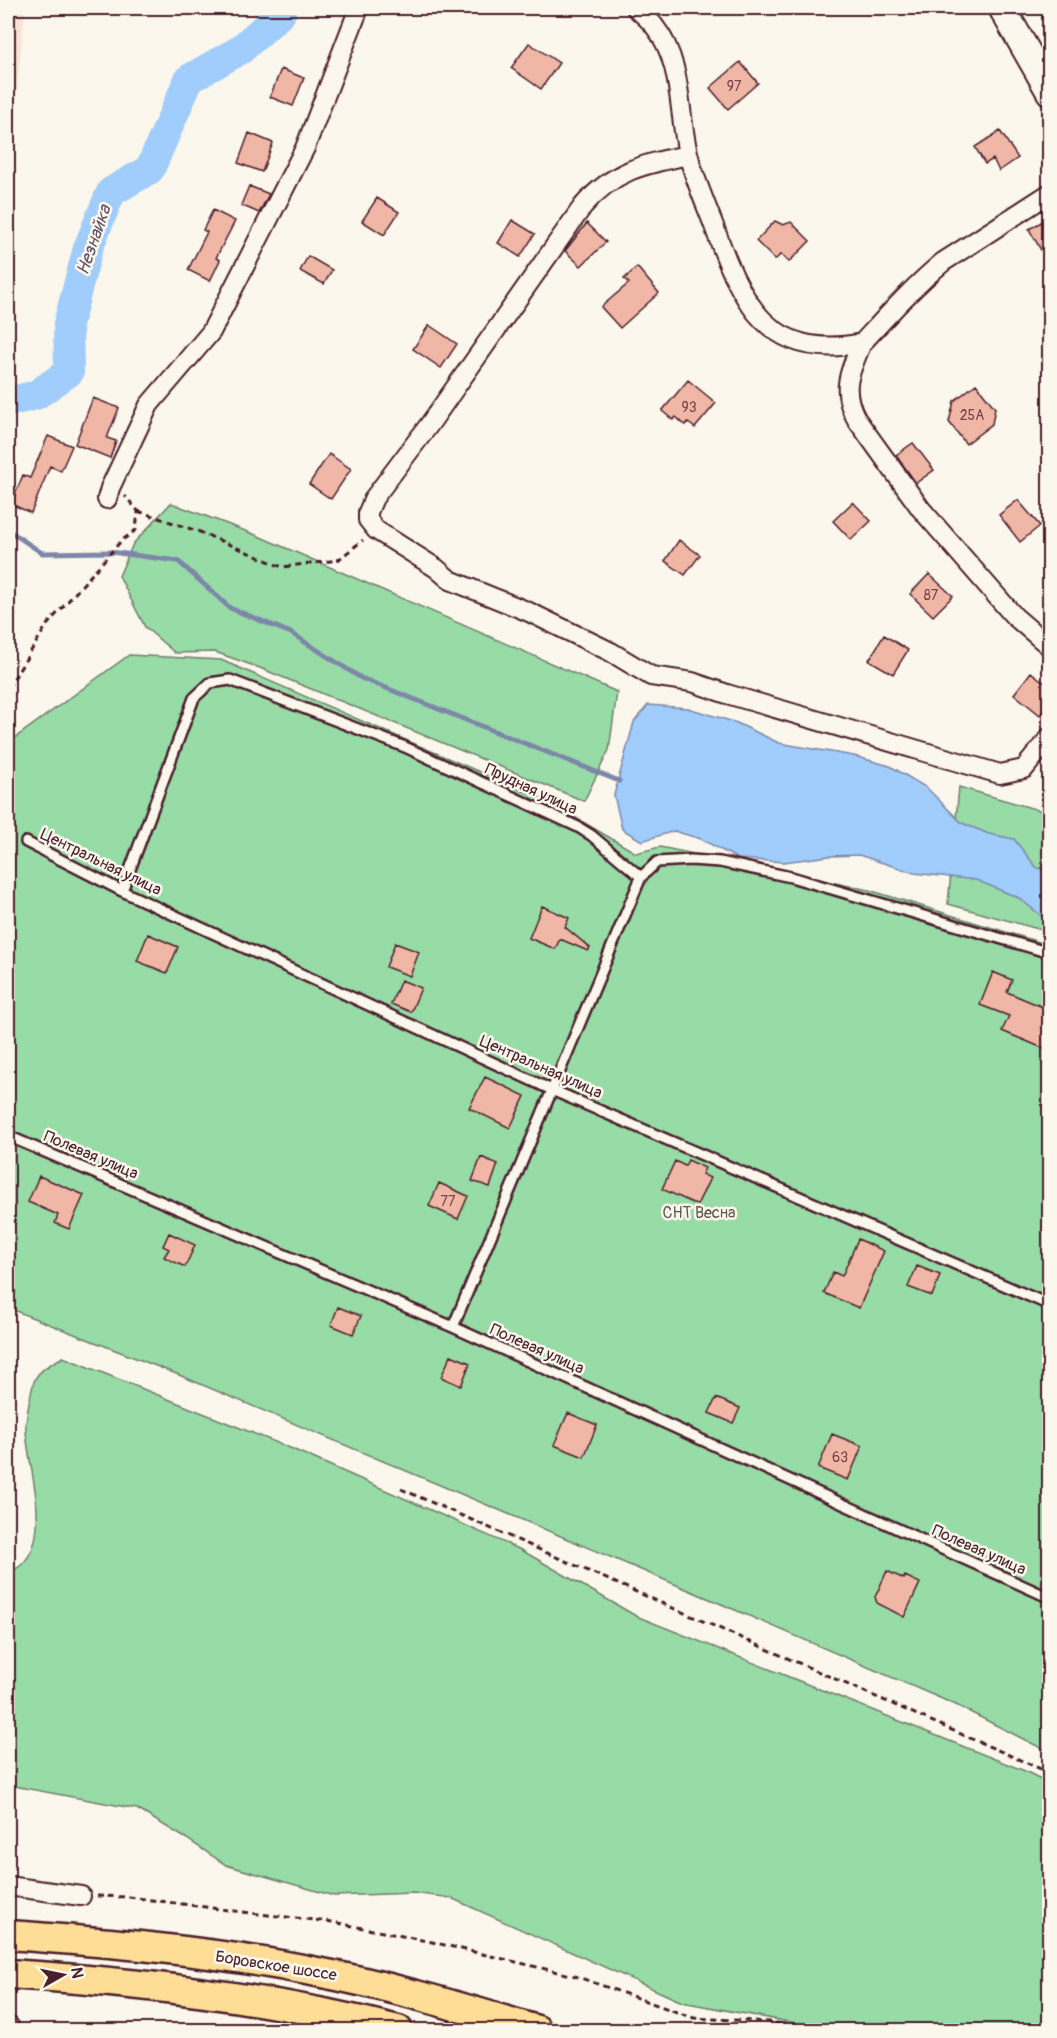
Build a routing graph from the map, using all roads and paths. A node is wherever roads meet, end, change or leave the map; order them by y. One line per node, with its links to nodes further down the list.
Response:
1 (359, 8): 8 (street)
2 (636, 8): 5 (street)
3 (1002, 8): 4 (main road)
4 (1050, 92)
5 (688, 155): 7 (street); 10 (street)
6 (1050, 193): 7 (street)
7 (862, 343): 11 (street)
8 (109, 494): 9 (path)
9 (138, 511): 10 (path); 12 (path)
10 (376, 530): 13 (street)
11 (1050, 647)
12 (8, 688)
13 (1050, 738)
14 (26, 842): 16 (lane, Центральная улица)
15 (641, 877): 16 (lane, Прудная улица); 17 (lane); 18 (lane)
16 (122, 891): 18 (lane, Центральная улица)
17 (1050, 953)
18 (552, 1090): 20 (lane, Центральная улица); 21 (lane)
19 (8, 1136): 21 (lane, Полевая улица)
20 (1050, 1305)
21 (453, 1327): 23 (lane, Полевая улица)
22 (401, 1489): 24 (path)
23 (1050, 1599)
24 (1050, 1773)
25 (8, 1886): 26 (street)
26 (81, 1896): 31 (path)
27 (8, 1935): 30 (main road, Боровское шоссе)
28 (8, 1974): 29 (main road)
29 (398, 2031)
30 (537, 2031)
31 (806, 2031)

